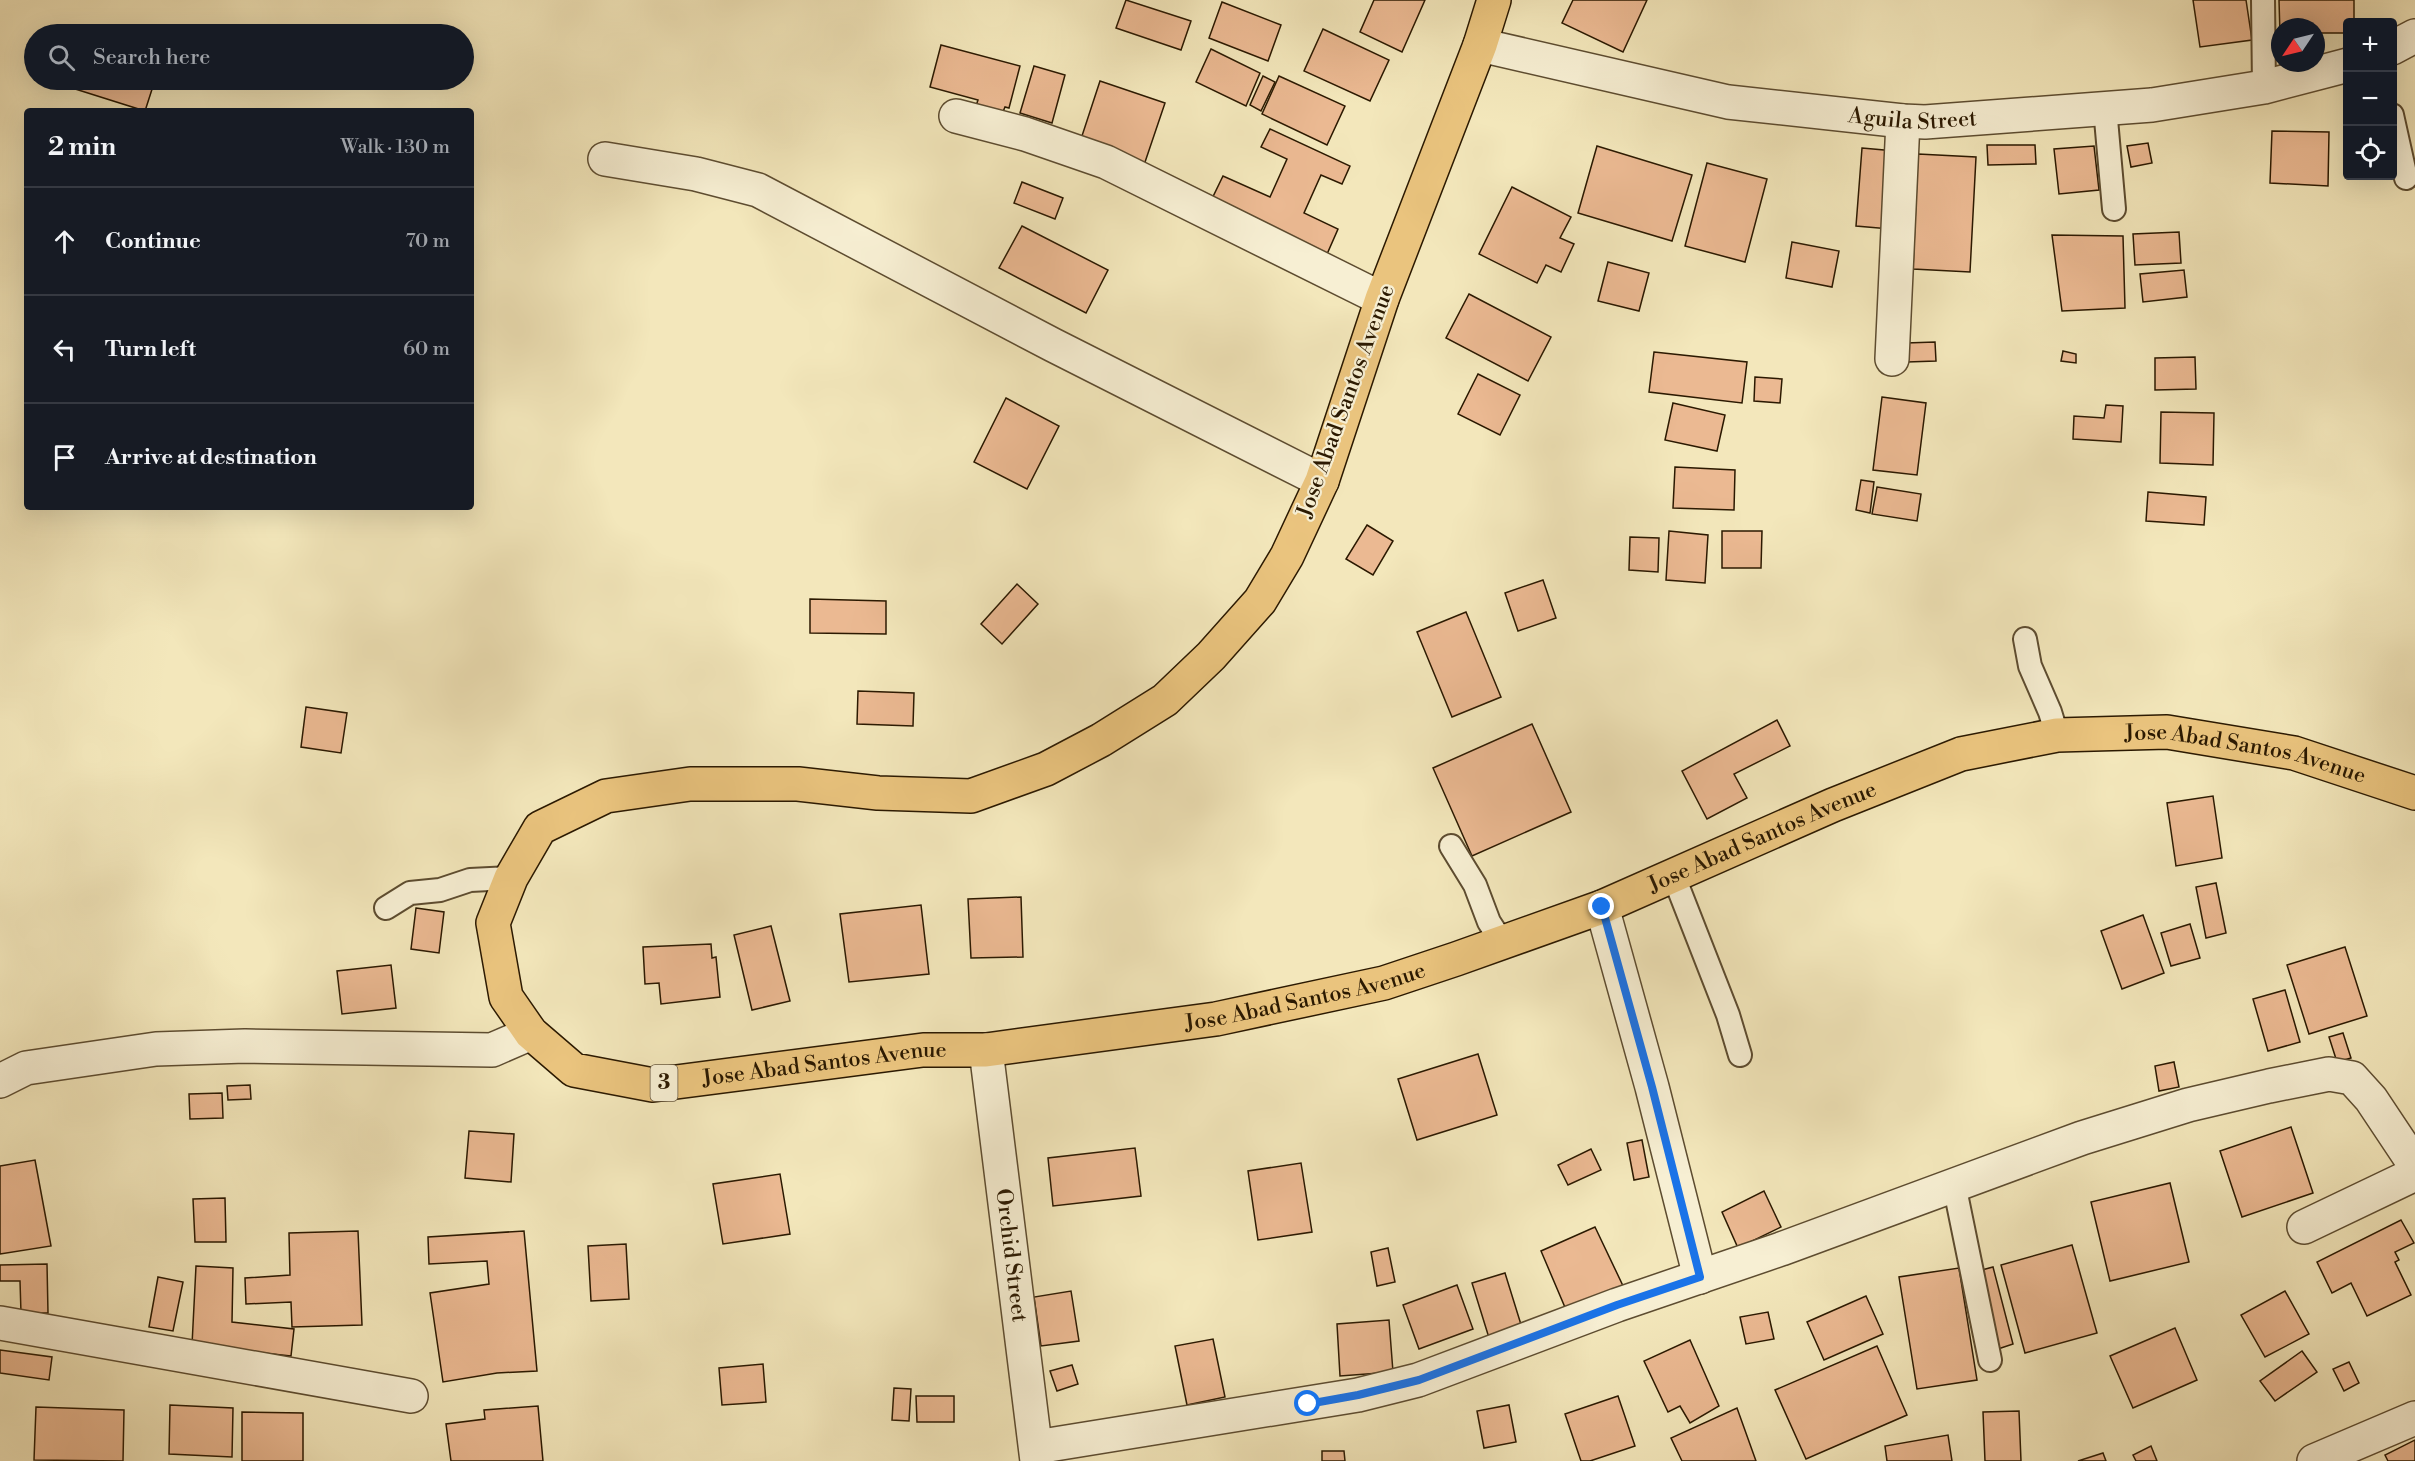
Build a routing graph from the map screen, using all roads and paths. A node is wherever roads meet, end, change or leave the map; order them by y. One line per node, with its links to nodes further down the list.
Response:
1 (1494, 0): 4 (highway, Jose Abad Santos Avenue / 3)
2 (2262, 0): 7 (lane)
3 (2415, 36): 5 (street)
4 (1480, 45): 10 (street, Aguila Street); 15 (highway, Jose Abad Santos Avenue / 3)
5 (2397, 45)
6 (2343, 66): 7 (street, Aguila Street)
7 (2264, 87): 8 (street, Aguila Street)
8 (2105, 108): 10 (street, Aguila Street); 14 (lane)
9 (956, 117): 15 (street)
10 (1903, 121): 16 (street)
11 (2394, 126): 13 (lane)
12 (605, 159): 17 (street)
13 (2406, 178)
14 (2114, 209)
15 (1382, 299): 17 (highway, Jose Abad Santos Avenue / 3)
16 (1892, 359)
17 (1322, 481): 23 (highway, Jose Abad Santos Avenue / 3)
18 (2025, 639): 19 (lane)
19 (2057, 735): 20 (highway, Jose Abad Santos Avenue / 3); 22 (highway, Jose Abad Santos Avenue / 3)
20 (2415, 793)
21 (1451, 846): 26 (lane)
22 (1674, 877): 24 (highway, Jose Abad Santos Avenue / 3); 29 (lane)
23 (511, 878): 25 (lane); 27 (highway, Jose Abad Santos Avenue / 3)
24 (1602, 907): 26 (highway, Jose Abad Santos Avenue / 3); 35 (street)
25 (386, 908)
26 (1502, 942): 28 (highway, Jose Abad Santos Avenue / 3)
27 (531, 1033): 28 (highway, Jose Abad Santos Avenue / 3); 30 (street)
28 (986, 1050): 40 (street, Orchid Street)
29 (1740, 1055)
30 (0, 1081)
31 (2415, 1165): 33 (street)
32 (2415, 1174): 34 (street)
33 (1954, 1184): 35 (street); 37 (lane)
34 (2304, 1227)
35 (1700, 1277): 40 (street)
36 (0, 1323): 38 (street)
37 (1990, 1360)
38 (411, 1396)
39 (2415, 1418): 41 (street)
40 (1036, 1454)
41 (2314, 1461)

